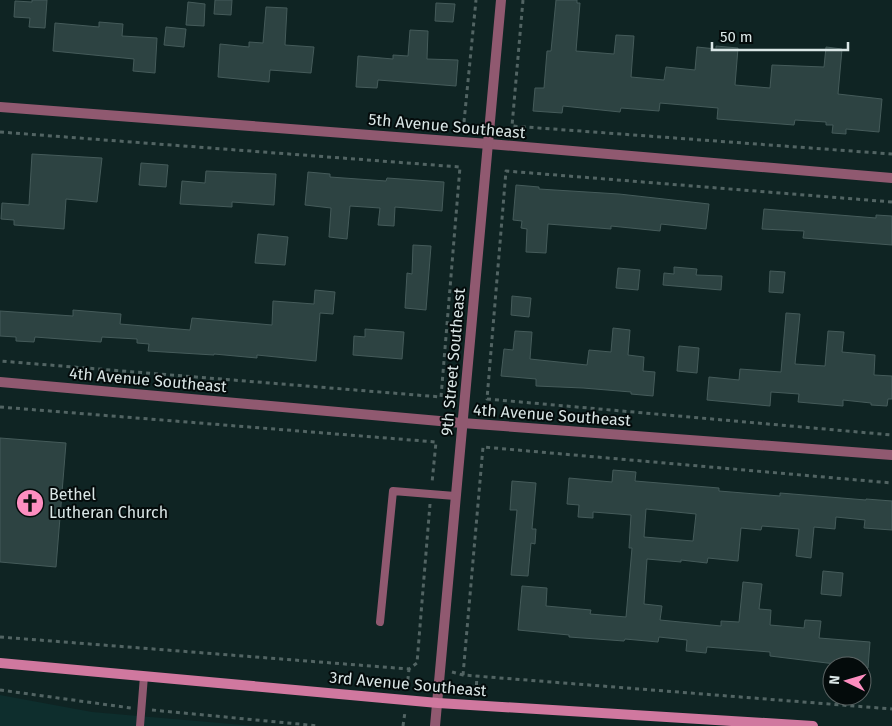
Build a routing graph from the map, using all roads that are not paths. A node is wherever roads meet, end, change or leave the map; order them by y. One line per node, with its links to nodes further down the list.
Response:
1 (501, 0): 3 (street, 9th Street Southeast)
2 (0, 107): 3 (street, 5th Avenue Southeast)
3 (489, 144): 4 (street, 5th Avenue Southeast); 6 (street, 9th Street Southeast)
4 (892, 178)
5 (0, 382): 6 (street, 4th Avenue Southeast)
6 (462, 423): 7 (street, 4th Avenue Southeast); 8 (street, 9th Street Southeast)
7 (892, 455)
8 (455, 496): 9 (lane); 12 (street, 9th Street Southeast)
9 (380, 622)
10 (0, 663): 11 (main road, 3rd Avenue Southeast)
11 (144, 676): 12 (main road, 3rd Avenue Southeast); 14 (lane)
12 (438, 703): 13 (main road, 3rd Avenue Southeast); 15 (street, 9th Street Southeast)
13 (771, 725): 16 (main road, 3rd Avenue Southeast)
14 (140, 726)
15 (435, 726)
16 (813, 726)

